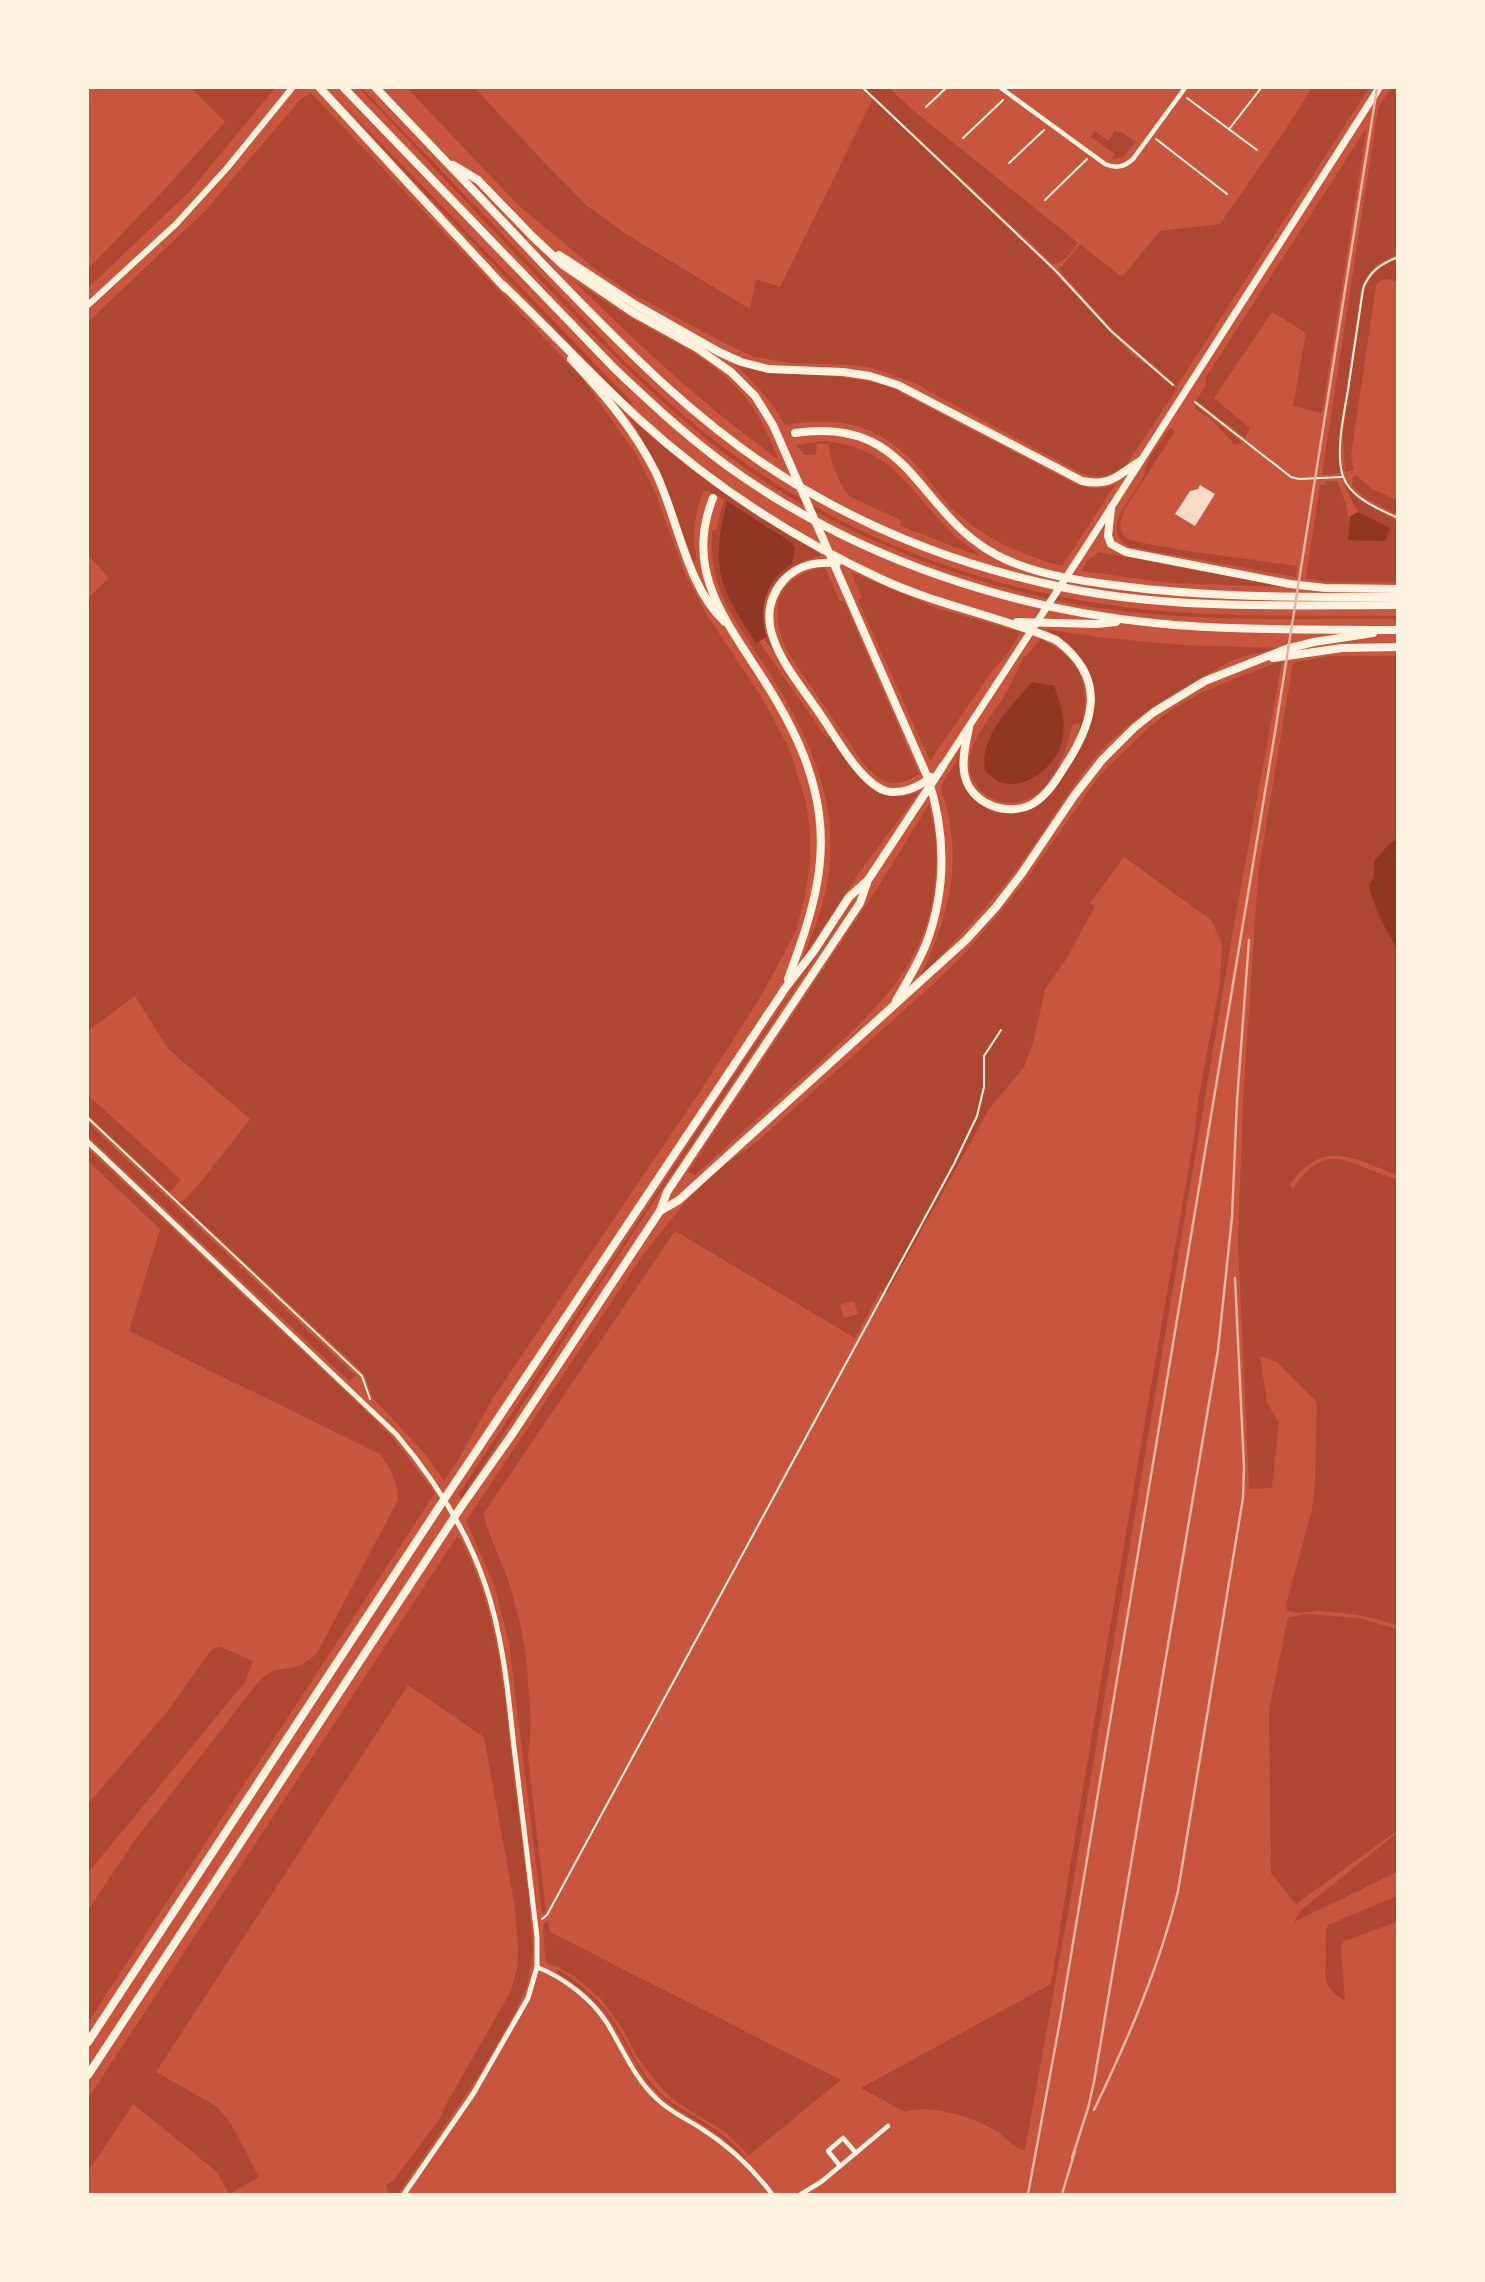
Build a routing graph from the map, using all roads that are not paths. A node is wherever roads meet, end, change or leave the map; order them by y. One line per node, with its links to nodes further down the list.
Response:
1 (292, 88): 11 (main road)
2 (344, 88): 20 (highway)
3 (376, 88): 8 (highway)
4 (1001, 88): 5 (street)
5 (1185, 88)
6 (1379, 88): 13 (main road)
7 (321, 89): 10 (highway)
8 (444, 159): 9 (highway); 19 (highway)
9 (533, 237): 13 (highway); 30 (highway)
10 (503, 285): 16 (highway); 22 (highway)
11 (88, 305)
12 (795, 433): 18 (highway)
13 (1140, 461): 15 (main road)
14 (713, 498): 22 (highway)
15 (1111, 508): 17 (highway); 26 (main road)
16 (849, 564): 21 (highway); 27 (highway)
17 (1398, 589)
18 (1398, 597)
19 (1398, 605)
20 (1128, 620): 21 (highway); 23 (highway)
21 (1004, 621): 26 (highway)
22 (725, 622): 29 (highway)
23 (1398, 630): 25 (highway)
24 (1398, 647): 25 (highway)
25 (1266, 658): 30 (highway)
26 (969, 728): 27 (main road)
27 (943, 766): 28 (highway)
28 (868, 880): 29 (highway); 32 (highway)
29 (786, 987): 34 (highway)
30 (896, 1001): 32 (highway)
31 (88, 1142): 33 (street)
32 (660, 1212): 35 (highway)
33 (537, 1967): 39 (street); 40 (street)
34 (88, 2042)
35 (88, 2075)
36 (888, 2126): 37 (street)
37 (856, 2153): 38 (street); 38 (street)
38 (840, 2166): 41 (street)
39 (404, 2194)
40 (772, 2194)
41 (801, 2194)

